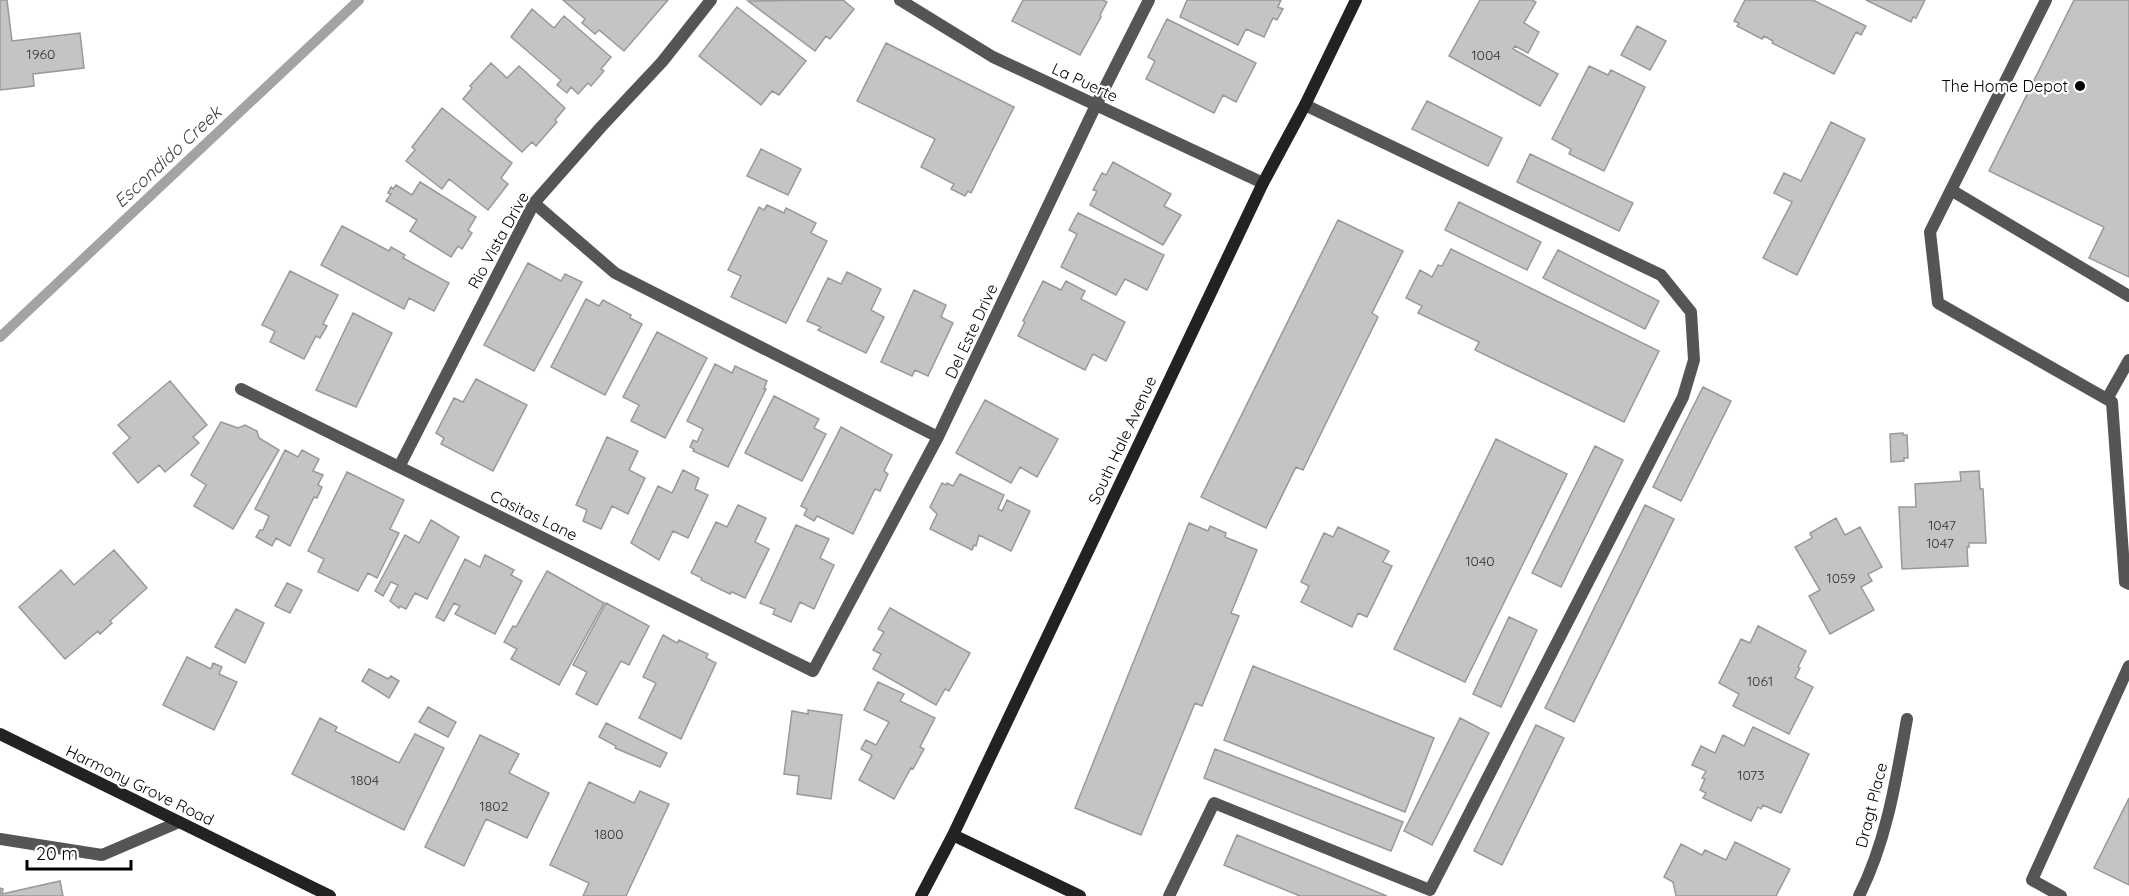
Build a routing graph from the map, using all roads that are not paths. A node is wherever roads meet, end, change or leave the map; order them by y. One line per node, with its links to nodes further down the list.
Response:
1 (711, 0): 10 (street, Rio Vista Drive)
2 (900, 0): 6 (street, La Puerte)
3 (1149, 0): 6 (street, Del Este Drive)
4 (1356, 0): 7 (street, South Hale Avenue)
5 (2046, 0): 9 (street)
6 (1096, 105): 8 (street, La Puerte); 15 (street, Del Este Drive)
7 (1305, 105): 8 (street, South Hale Avenue); 28 (street)
8 (1263, 183): 23 (street, South Hale Avenue)
9 (1951, 190): 11 (street); 14 (street)
10 (534, 203): 15 (street); 16 (street, Rio Vista Drive)
11 (2129, 296)
12 (2129, 360): 14 (street)
13 (241, 389): 16 (street, Casitas Lane)
14 (2107, 399): 17 (street)
15 (938, 437): 19 (street, Del Este Drive)
16 (399, 467): 19 (street, Casitas Lane)
17 (2129, 584)
18 (2129, 666): 30 (street)
19 (813, 671)
20 (1907, 719): 29 (street, Dragt Place)
21 (0, 734): 22 (street, Harmony Grove Road)
22 (178, 822): 24 (street); 25 (street, Harmony Grove Road)
23 (953, 836): 26 (street, South Hale Avenue); 27 (street)
24 (0, 839)
25 (330, 896)
26 (921, 896)
27 (1080, 896)
28 (1169, 896)
29 (1859, 896)
30 (2061, 896)

